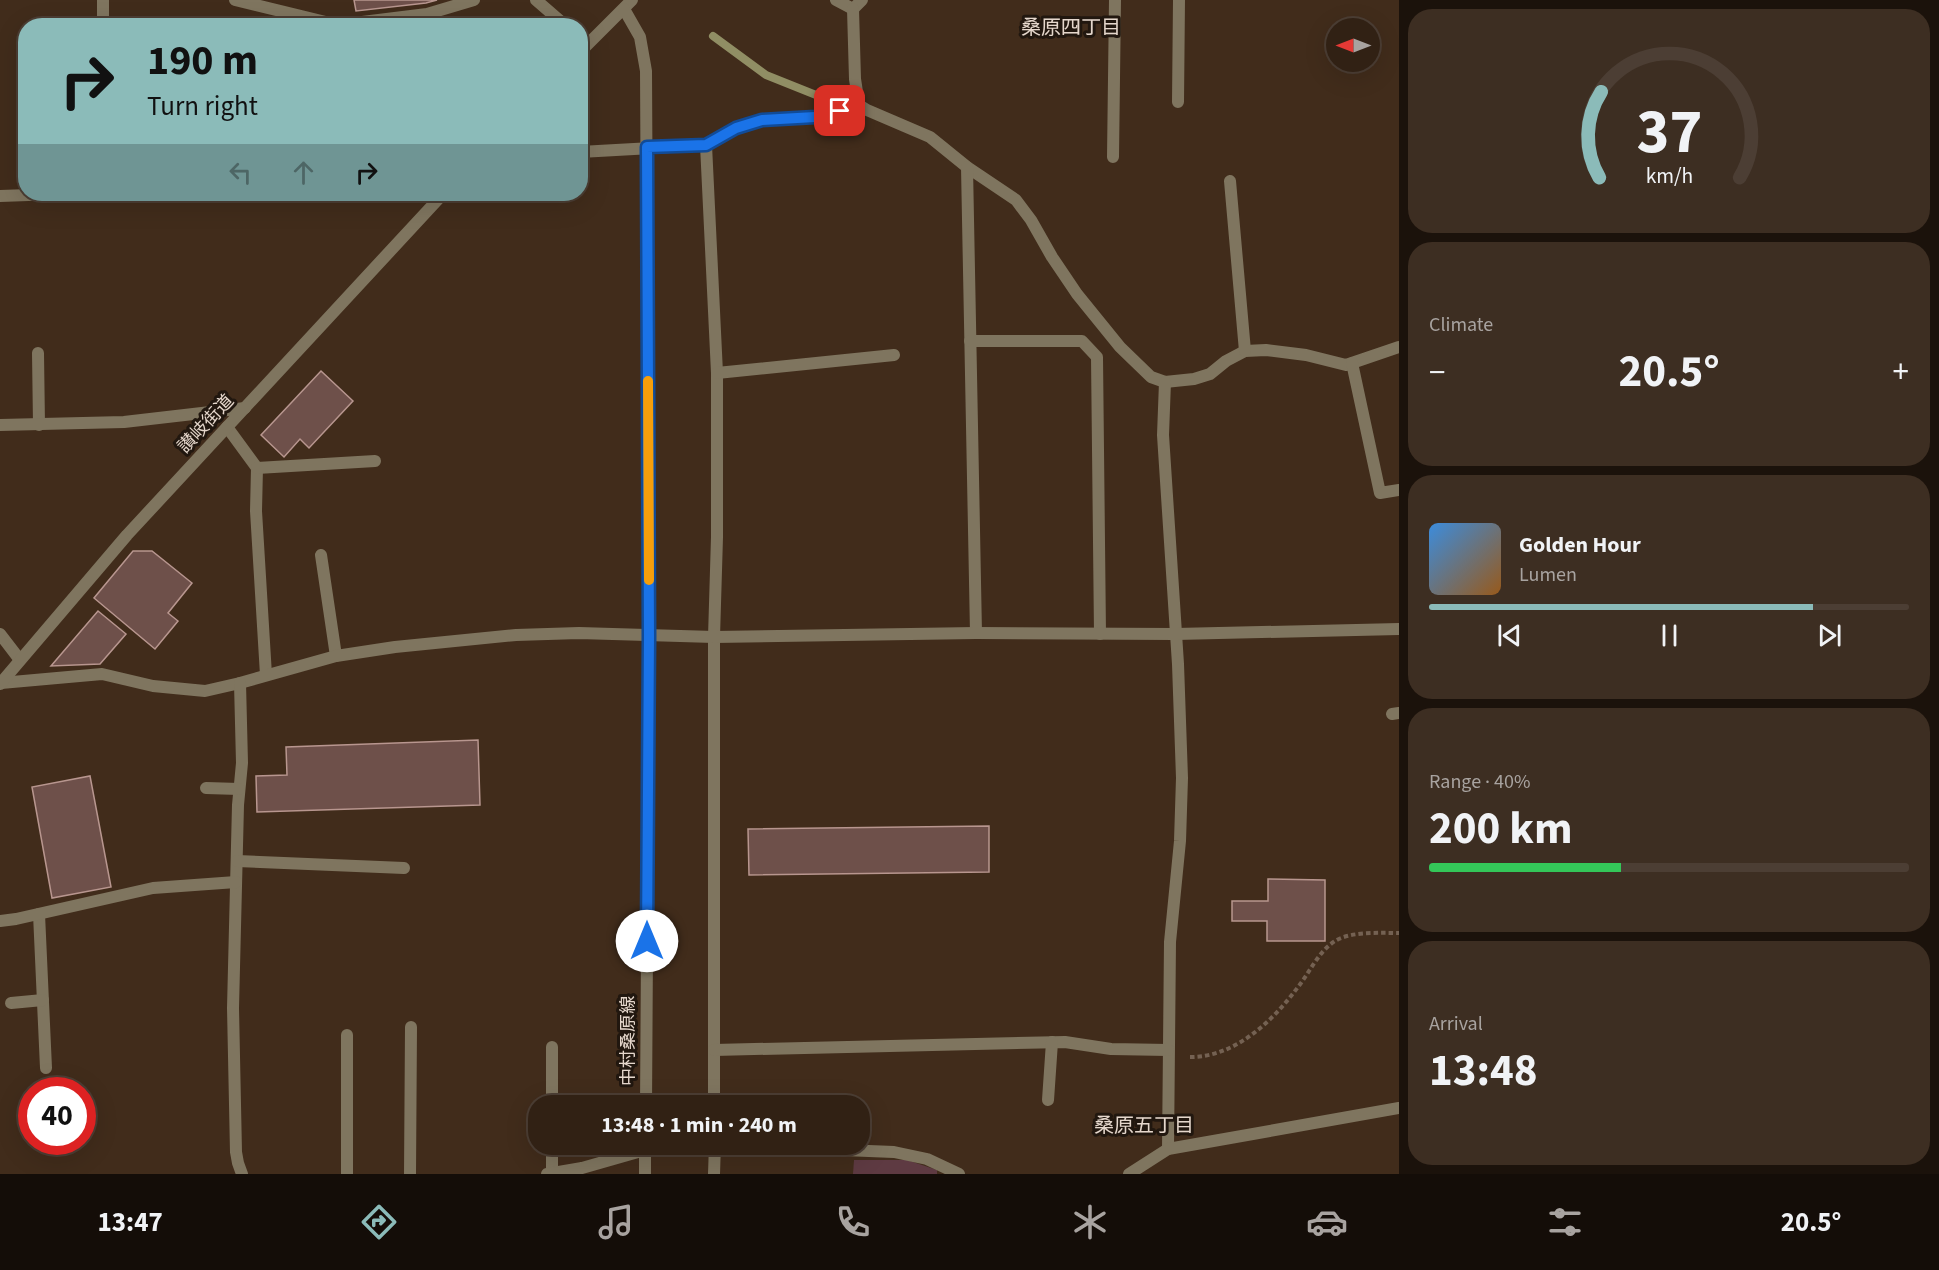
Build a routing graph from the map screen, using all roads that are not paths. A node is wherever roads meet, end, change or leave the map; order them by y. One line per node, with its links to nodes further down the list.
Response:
1 (103, 0): 11 (street)
2 (235, 0): 8 (street)
3 (474, 0): 13 (street)
4 (536, 0): 14 (street)
5 (836, 0): 10 (street)
6 (1115, 0): 21 (street)
7 (1179, 0): 16 (street)
8 (268, 4): 12 (street)
9 (628, 4): 15 (street); 19 (street, 中村桑原線)
10 (857, 5): 17 (street)
11 (103, 18)
12 (315, 18)
13 (395, 18)
14 (557, 18)
15 (588, 40)
16 (1178, 102)
17 (859, 105): 18 (street); 22 (street)
18 (706, 145): 19 (street); 33 (street)
19 (647, 147): 20 (street); 48 (street, 中村桑原線)
20 (588, 151)
21 (1113, 157)
22 (967, 167): 27 (street); 34 (street)
23 (1230, 181): 29 (street)
24 (18, 195): 25 (street)
25 (0, 196)
26 (437, 201): 35 (street, 讃岐街道)
27 (970, 341): 44 (street); 46 (street)
28 (1399, 347): 32 (street)
29 (1245, 351): 32 (street); 34 (street)
30 (38, 353): 37 (street)
31 (894, 355): 33 (street)
32 (1352, 363): 41 (street)
33 (717, 373): 49 (street)
34 (1166, 382): 47 (street)
35 (245, 408): 37 (street); 38 (street, 讃岐街道)
36 (0, 425): 37 (street)
37 (39, 425)
38 (227, 428): 40 (street); 51 (street, 讃岐街道)
39 (375, 461): 40 (street)
40 (257, 468): 52 (street)
41 (1399, 490)
42 (321, 555): 50 (street)
43 (1399, 629): 47 (street)
44 (976, 633): 46 (street); 49 (street)
45 (0, 634): 51 (street)
46 (1100, 634): 47 (street)
47 (1176, 634): 69 (street)
48 (649, 636): 49 (street); 50 (street); 72 (street, 中村桑原線)
49 (714, 638): 68 (street)
50 (336, 656): 52 (street)
51 (20, 660): 53 (street, 讃岐街道)
52 (266, 675): 54 (street)
53 (0, 683): 54 (street)
54 (240, 683): 56 (street)
55 (206, 788): 56 (street)
56 (239, 789): 57 (street)
57 (237, 861): 58 (street); 59 (street)
58 (404, 868)
59 (236, 882): 60 (street); 84 (street)
60 (39, 914): 61 (street); 62 (street)
61 (0, 921)
62 (43, 1000): 63 (street); 70 (street)
63 (11, 1003)
64 (411, 1027): 86 (street)
65 (347, 1035): 85 (street)
66 (1052, 1042): 68 (street); 69 (street); 74 (street)
67 (552, 1047): 71 (street)
68 (714, 1050): 73 (street)
69 (1168, 1054): 76 (street)
70 (46, 1068)
71 (552, 1095)
72 (646, 1095)
73 (714, 1095)
74 (1048, 1100)
75 (1399, 1108): 76 (street)
76 (1168, 1149): 82 (street)
77 (870, 1151): 83 (street)
78 (551, 1155): 87 (street)
79 (621, 1155): 87 (street)
80 (645, 1155): 88 (street)
81 (715, 1155): 89 (street)
82 (1148, 1161): 91 (street); 92 (street)
83 (941, 1170): 90 (street)
84 (242, 1174)
85 (347, 1174)
86 (410, 1174)
87 (550, 1174)
88 (645, 1174)
89 (714, 1174)
90 (959, 1174)
91 (1129, 1174)
92 (1154, 1174)

